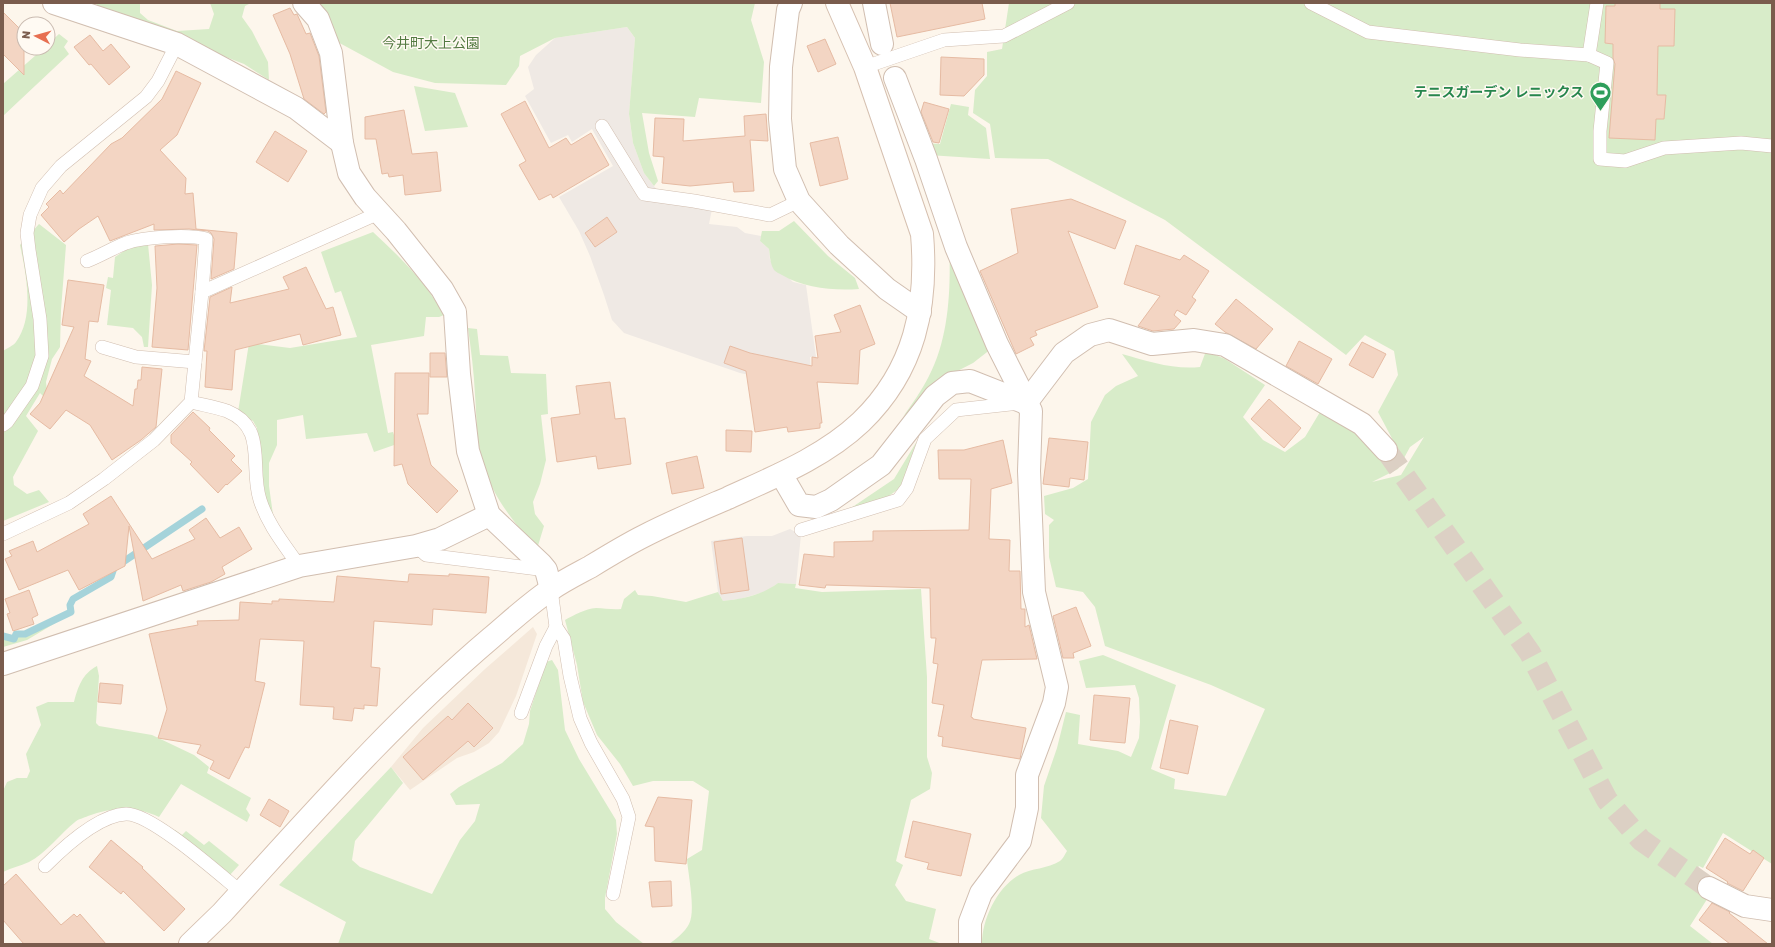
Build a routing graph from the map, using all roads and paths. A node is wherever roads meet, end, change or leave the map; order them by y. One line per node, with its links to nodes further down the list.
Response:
1 (54, 3): 9 (street)
2 (304, 3): 15 (street)
3 (790, 3): 17 (street)
4 (837, 3): 12 (street)
5 (874, 3): 10 (street)
6 (1068, 3): 12 (lane)
7 (1311, 3): 11 (lane)
8 (1597, 3): 11 (lane)
9 (177, 44): 15 (street); 26 (lane)
10 (882, 44)
11 (1589, 54): 16 (lane)
12 (865, 67): 21 (street)
13 (895, 78): 25 (street)
14 (602, 126): 17 (lane)
15 (342, 144): 18 (street)
16 (1772, 146)
17 (799, 201): 21 (street)
18 (380, 212): 20 (lane); 29 (street)
19 (87, 262): 20 (lane)
20 (202, 292): 23 (lane)
21 (920, 312): 28 (street)
22 (102, 347): 23 (lane)
23 (195, 362): 24 (lane)
24 (191, 402): 31 (lane); 33 (lane)
25 (1026, 402): 27 (street); 28 (street); 30 (lane); 44 (street)
26 (3, 425)
27 (1386, 450)
28 (781, 474): 34 (street)
29 (488, 515): 32 (street); 34 (street)
30 (801, 530)
31 (3, 534)
32 (416, 546): 33 (street); 34 (lane)
33 (299, 566): 36 (street)
34 (549, 580): 35 (lane); 40 (street)
35 (556, 627): 37 (lane); 41 (lane)
36 (4, 666)
37 (521, 713)
38 (44, 866): 40 (lane)
39 (1709, 888): 42 (street)
40 (241, 892): 43 (street)
41 (613, 894)
42 (1772, 910)
43 (190, 944)
44 (970, 944)

